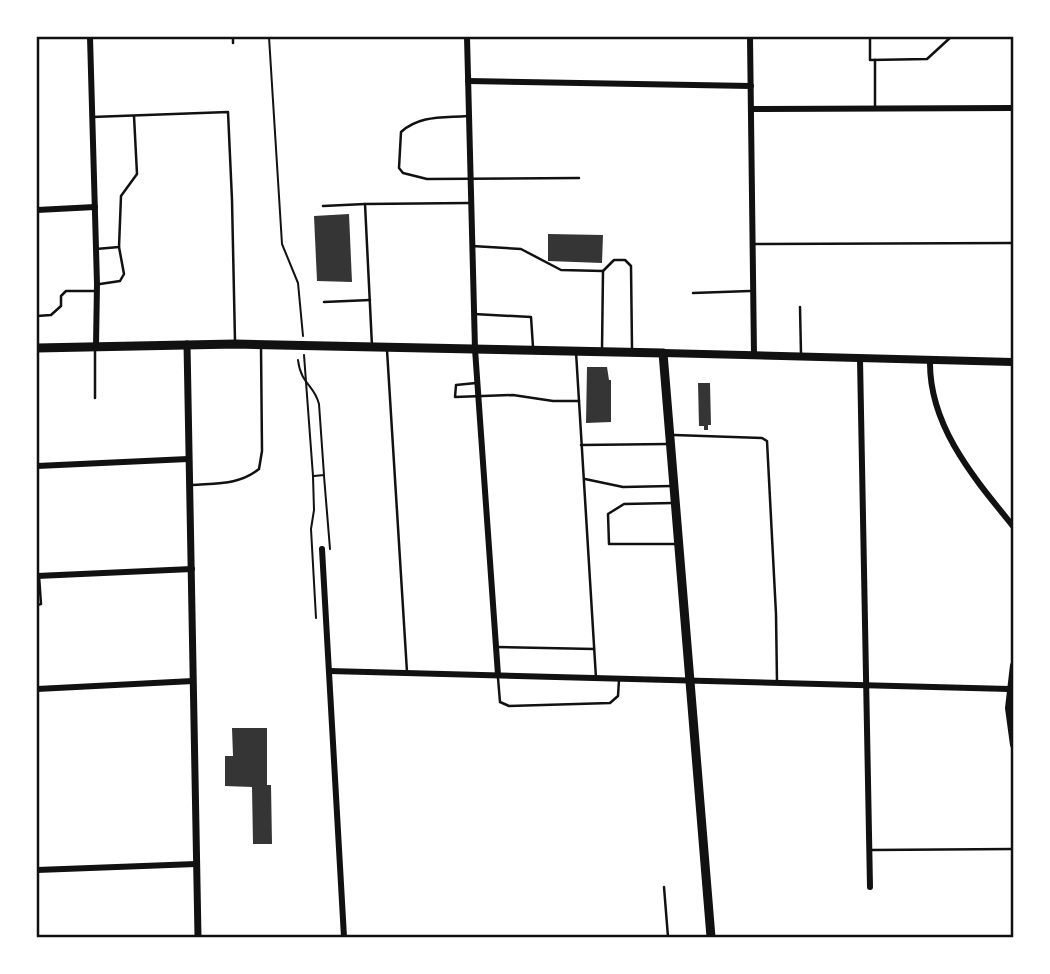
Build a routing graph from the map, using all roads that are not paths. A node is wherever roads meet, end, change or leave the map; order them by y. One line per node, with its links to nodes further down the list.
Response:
1 (90, 37): 16 (street)
2 (233, 37): 7 (lane)
3 (467, 37): 9 (street)
4 (750, 37): 10 (street)
5 (870, 37): 8 (lane)
6 (951, 37): 8 (lane)
7 (233, 43)
8 (876, 60): 13 (lane)
9 (468, 81): 10 (street); 15 (street)
10 (751, 86): 11 (street)
11 (752, 108): 13 (street); 25 (street)
12 (1013, 108): 13 (street)
13 (875, 109)
14 (134, 116): 16 (lane); 27 (lane); 39 (lane)
15 (469, 116): 18 (street); 18 (lane)
16 (92, 117): 22 (street)
17 (579, 178): 18 (lane)
18 (471, 179): 19 (street)
19 (471, 203): 20 (lane); 26 (street)
20 (365, 204): 21 (lane); 33 (lane)
21 (323, 206)
22 (95, 207): 23 (street); 28 (street)
23 (37, 210)
24 (1013, 243): 25 (lane)
25 (753, 244): 31 (street)
26 (472, 246): 29 (lane); 36 (street)
27 (119, 247): 28 (lane); 30 (lane)
28 (96, 249): 30 (street)
29 (603, 271): 48 (lane); 49 (lane)
30 (97, 288): 37 (lane); 41 (street)
31 (754, 291): 32 (lane); 51 (street)
32 (693, 293)
33 (370, 300): 34 (lane); 42 (lane)
34 (324, 302)
35 (800, 307): 52 (lane)
36 (474, 314): 45 (street); 46 (lane)
37 (37, 316)
38 (187, 344): 39 (main road); 41 (main road); 62 (street)
39 (235, 344): 40 (main road)
40 (261, 345): 42 (main road); 65 (lane)
41 (96, 346): 44 (main road); 58 (lane)
42 (372, 346): 43 (main road)
43 (386, 347): 45 (main road); 78 (lane)
44 (37, 348)
45 (475, 349): 46 (main road); 56 (street)
46 (533, 350): 47 (main road)
47 (576, 351): 48 (main road); 59 (lane)
48 (602, 351): 49 (main road)
49 (632, 352): 50 (main road)
50 (663, 353): 51 (main road); 60 (main road)
51 (754, 355): 52 (main road)
52 (802, 357): 53 (main road)
53 (860, 359): 54 (main road); 85 (street)
54 (930, 361): 55 (main road); 68 (street)
55 (1013, 362)
56 (477, 383): 57 (street); 57 (lane)
57 (478, 397): 59 (lane); 74 (street)
58 (95, 398)
59 (579, 401): 61 (lane)
60 (671, 440): 61 (lane); 66 (main road); 84 (lane)
61 (581, 445): 64 (lane)
62 (188, 459): 63 (street); 65 (street)
63 (37, 466)
64 (583, 479): 66 (lane); 75 (lane)
65 (189, 485): 71 (street)
66 (675, 486): 67 (main road)
67 (676, 503): 69 (main road); 69 (lane)
68 (1013, 526)
69 (680, 543): 82 (main road)
70 (323, 549): 77 (street)
71 (191, 569): 72 (street); 83 (street)
72 (38, 576): 73 (lane)
73 (37, 604)
74 (495, 647): 75 (lane); 79 (street)
75 (594, 649): 80 (lane)
76 (1013, 665): 87 (street)
77 (329, 671): 78 (street); 96 (street)
78 (407, 673): 79 (street)
79 (498, 675): 80 (street); 81 (lane)
80 (596, 678): 81 (street)
81 (619, 678): 82 (street)
82 (691, 680): 84 (street); 98 (main road)
83 (194, 681): 86 (street); 91 (street)
84 (777, 683): 85 (street)
85 (867, 685): 87 (street); 90 (street)
86 (37, 689)
87 (1009, 689): 88 (street)
88 (1013, 746)
89 (1013, 849): 90 (lane)
90 (871, 850): 94 (street)
91 (196, 864): 92 (street); 95 (street)
92 (37, 870)
93 (664, 887): 97 (lane)
94 (870, 887)
95 (198, 937)
96 (344, 937)
97 (668, 937)
98 (711, 937)

